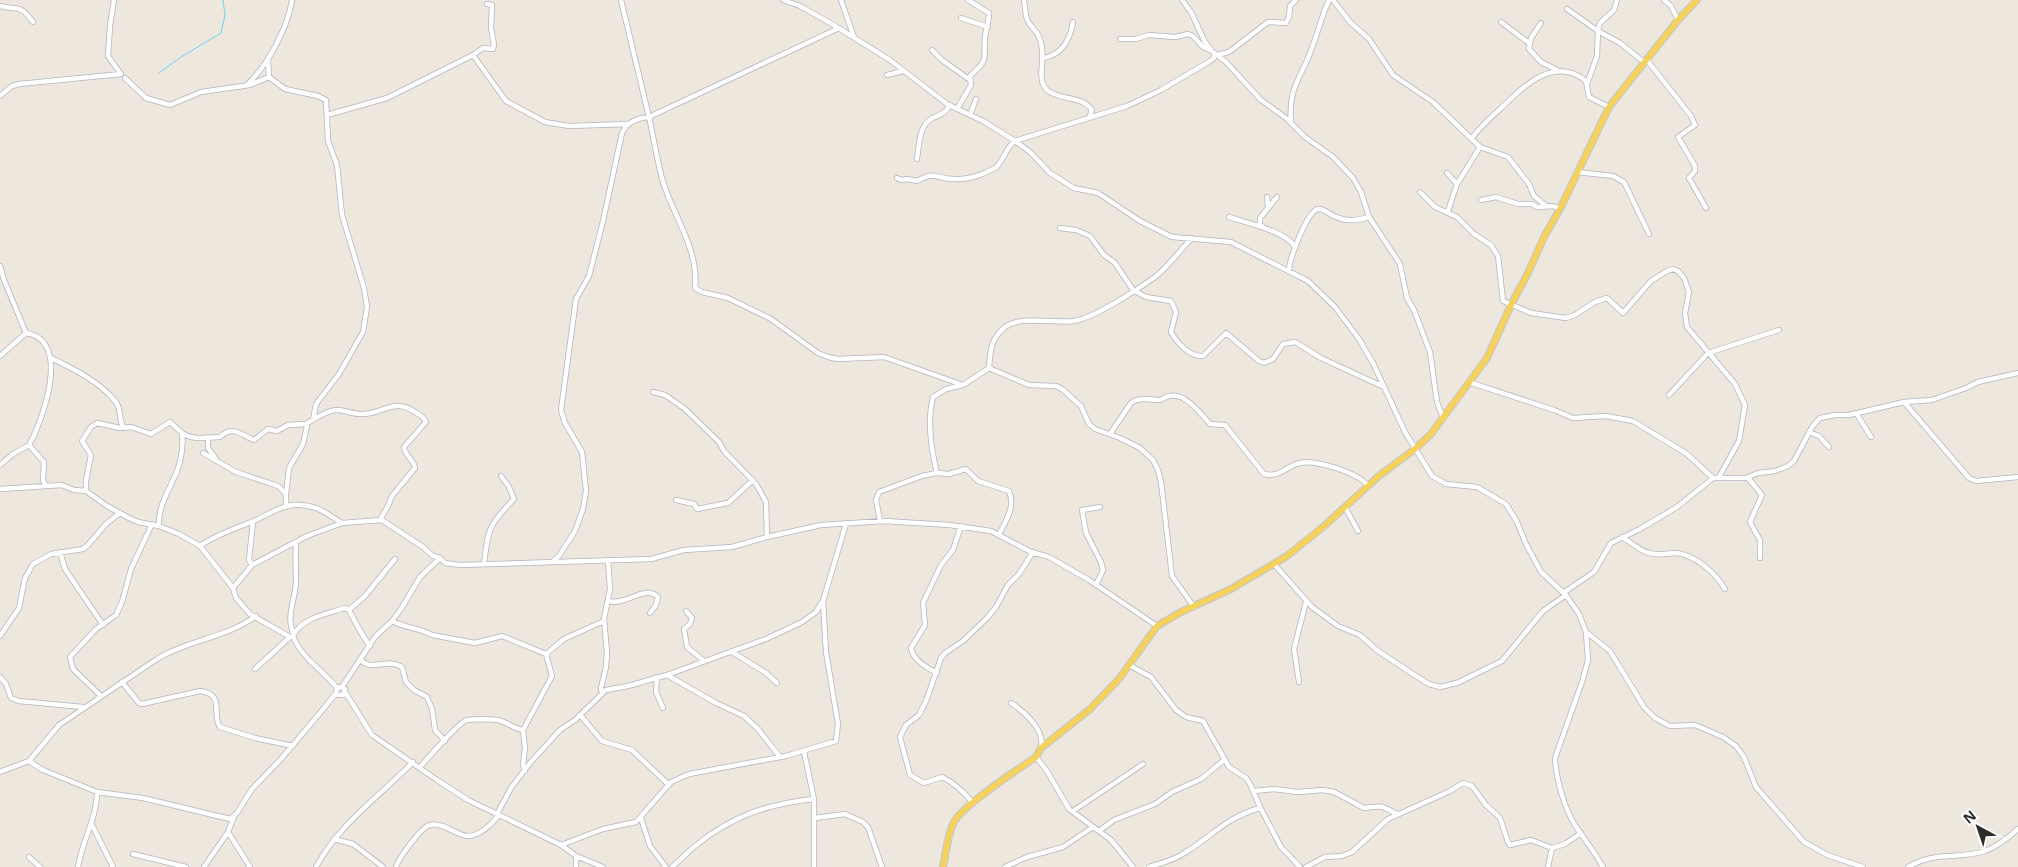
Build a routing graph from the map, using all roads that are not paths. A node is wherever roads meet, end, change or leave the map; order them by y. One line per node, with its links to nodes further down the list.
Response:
1 (114, 0): 47 (street)
2 (292, 0): 36 (street)
3 (621, 0): 54 (street)
4 (783, 0): 27 (street)
5 (841, 0): 29 (street)
6 (968, 0): 26 (street)
7 (1024, 0): 35 (street)
8 (1182, 0): 33 (street)
9 (1296, 0): 33 (street)
10 (1330, 0): 56 (street)
11 (1333, 0): 58 (street)
12 (1617, 0): 28 (street)
13 (1664, 0): 18 (street)
14 (1672, 0): 18 (street)
15 (1697, 0): 21 (main road)
16 (487, 4): 34 (street)
17 (0, 6): 22 (street)
18 (1671, 6): 21 (street)
19 (1566, 9): 28 (street)
20 (961, 18): 26 (street)
21 (1678, 20): 37 (main road)
22 (34, 22)
23 (1073, 22): 35 (street)
24 (1501, 22): 31 (street)
25 (1541, 23): 31 (street)
26 (988, 27): 43 (street)
27 (839, 28): 29 (street); 54 (street)
28 (1598, 31): 37 (street); 45 (street)
29 (854, 37): 38 (street)
30 (1120, 39): 33 (street)
31 (1529, 43): 39 (street)
32 (932, 50): 43 (street)
33 (1214, 54): 55 (street); 56 (street)
34 (473, 55): 52 (street); 57 (street)
35 (1043, 58): 55 (street)
36 (268, 60): 41 (street); 46 (street)
37 (1646, 62): 50 (main road); 72 (street)
38 (903, 71): 40 (street); 49 (street)
39 (1563, 72): 45 (street); 58 (street)
40 (887, 75)
41 (269, 77): 46 (street); 52 (street)
42 (126, 78): 46 (street)
43 (970, 81): 44 (street); 51 (street)
44 (977, 83)
45 (1587, 84): 50 (street)
46 (247, 85)
47 (0, 96)
48 (976, 99): 53 (street)
49 (950, 105): 51 (street); 61 (street)
50 (1609, 107): 62 (main road)
51 (957, 109): 53 (street)
52 (327, 115): 101 (street)
53 (970, 115): 59 (street)
54 (649, 117): 57 (street); 94 (street)
55 (1089, 118): 59 (street)
56 (1291, 122): 76 (street)
57 (628, 124): 151 (street)
58 (1472, 138): 60 (street)
59 (1016, 141): 64 (street); 80 (street)
60 (1480, 147): 65 (street); 70 (street)
61 (917, 159)
62 (1577, 172): 73 (main road); 79 (street)
63 (1447, 173): 65 (street)
64 (897, 178)
65 (1457, 184): 74 (street)
66 (1420, 192): 74 (street)
67 (1267, 197): 71 (street)
68 (1277, 197): 71 (street)
69 (1481, 200): 70 (street)
70 (1545, 205): 73 (street)
71 (1268, 206): 78 (street)
72 (1706, 208)
73 (1560, 209): 85 (main road)
74 (1448, 211): 85 (street)
75 (1229, 217): 78 (street)
76 (1370, 217): 81 (street); 100 (street)
77 (1060, 228): 84 (street)
78 (1264, 228): 81 (street)
79 (1649, 234)
80 (1192, 238): 83 (street); 84 (street)
81 (1295, 247): 83 (street)
82 (0, 266): 87 (street)
83 (1289, 271): 95 (street)
84 (1133, 290): 91 (street); 95 (street)
85 (1511, 305): 88 (street); 93 (main road)
86 (1779, 330): 88 (street)
87 (26, 333): 89 (street); 90 (street)
88 (1708, 352): 97 (street); 118 (street)
89 (0, 356)
90 (51, 358): 103 (street); 109 (street)
91 (989, 368): 94 (street); 106 (street)
92 (2018, 373): 98 (street)
93 (1469, 382): 100 (main road); 118 (street)
94 (963, 385): 115 (street)
95 (1384, 387): 111 (street)
96 (653, 392): 120 (street)
97 (1669, 394)
98 (1904, 402): 99 (street); 117 (street)
99 (1856, 413): 104 (street); 107 (street)
100 (1443, 418): 111 (main road)
101 (312, 420): 102 (street); 131 (street)
102 (306, 424): 108 (street); 125 (street)
103 (124, 428): 105 (street); 124 (street)
104 (1809, 432): 110 (street); 119 (street)
105 (182, 433): 108 (street); 137 (street)
106 (1110, 434): 122 (street); 162 (street)
107 (1871, 437)
108 (208, 438): 113 (street)
109 (29, 445): 114 (street); 121 (street)
110 (1829, 447)
111 (1414, 449): 122 (main road); 158 (street)
112 (203, 453): 113 (street)
113 (216, 459): 125 (street)
114 (0, 465)
115 (937, 473): 133 (street); 140 (street)
116 (501, 476): 152 (street)
117 (2018, 477)
118 (1716, 478): 119 (street); 142 (street)
119 (1748, 478): 148 (street)
120 (753, 480): 126 (street); 141 (street)
121 (46, 485): 123 (street); 124 (street)
122 (1368, 486): 127 (main road)
123 (0, 488)
124 (86, 491): 130 (street)
125 (286, 494): 128 (street)
126 (676, 500)
127 (1345, 506): 139 (street); 153 (main road)
128 (286, 507): 132 (street); 134 (street)
129 (1100, 507): 155 (street)
130 (120, 513): 135 (street); 145 (street)
131 (382, 520): 134 (street); 147 (street)
132 (253, 521): 144 (street); 154 (street)
133 (880, 521): 136 (street); 138 (street)
134 (342, 523): 143 (street)
135 (152, 524): 137 (street); 169 (street)
136 (846, 524): 141 (street); 160 (street)
137 (159, 526): 144 (street)
138 (961, 526): 140 (street); 181 (street)
139 (1358, 531)
140 (999, 535): 146 (street)
141 (767, 537): 150 (street)
142 (1622, 537): 157 (street); 158 (street)
143 (296, 542): 154 (street); 172 (street)
144 (200, 546): 156 (street)
145 (60, 552): 169 (street); 173 (street)
146 (1033, 552): 155 (street); 181 (street)
147 (440, 558): 152 (street); 167 (street)
148 (1760, 558)
149 (395, 559): 163 (street)
150 (608, 560): 151 (street); 159 (street)
151 (552, 562): 152 (street)
152 (484, 564)
153 (1274, 564): 161 (street); 162 (main road)
154 (252, 565): 156 (street)
155 (1096, 585): 170 (street)
156 (233, 588): 166 (street)
157 (1725, 589)
158 (1564, 593): 161 (street); 171 (street)
159 (608, 601): 165 (street); 168 (street)
160 (822, 601): 175 (street); 200 (street)
161 (1306, 602): 186 (street)
162 (1194, 607): 170 (main road)
163 (345, 608): 172 (street); 174 (street)
164 (686, 611): 178 (street)
165 (650, 614)
166 (256, 616): 172 (street); 185 (street)
167 (392, 621): 174 (street); 176 (street)
168 (604, 622): 176 (street); 190 (street)
169 (103, 624): 191 (street)
170 (1157, 626): 179 (main road)
171 (1586, 632): 227 (street); 257 (street)
172 (292, 635): 180 (street); 188 (street)
173 (0, 636)
174 (370, 646): 177 (street)
175 (732, 652): 178 (street); 187 (street)
176 (546, 654): 196 (street)
177 (360, 659): 188 (street); 197 (street)
178 (704, 661): 182 (street)
179 (1129, 665): 199 (main road); 203 (street)
180 (255, 669)
181 (937, 673): 214 (street)
182 (667, 675): 184 (street); 201 (street)
183 (0, 677): 193 (street)
184 (657, 677): 190 (street); 194 (street)
185 (122, 682): 191 (street); 198 (street)
186 (1299, 682)
187 (777, 683)
188 (339, 689): 189 (street); 189 (street); 198 (street)
189 (345, 692): 205 (street)
190 (602, 693): 195 (street)
191 (101, 696): 193 (street)
192 (1011, 703): 199 (street)
193 (83, 707): 204 (street)
194 (663, 708)
195 (580, 715): 208 (street); 210 (street)
196 (523, 730): 197 (street); 208 (street)
197 (445, 741): 207 (street)
198 (293, 746): 219 (street)
199 (1041, 748): 202 (main road)
200 (804, 752): 201 (street); 213 (street)
201 (780, 757): 210 (street)
202 (1036, 757): 214 (main road); 216 (street)
203 (1224, 760): 211 (street); 225 (street)
204 (29, 761): 209 (street); 212 (street)
205 (413, 762): 207 (street); 228 (street)
206 (1143, 764): 216 (street)
207 (420, 767): 217 (street)
208 (525, 771): 217 (street)
209 (0, 772)
210 (669, 785): 220 (street)
211 (1254, 791): 215 (street); 218 (street)
212 (97, 792): 219 (street); 222 (street)
213 (814, 799): 221 (street); 246 (street)
214 (973, 803): 249 (main road)
215 (1260, 808): 252 (street); 253 (street)
216 (1073, 811): 223 (street)
217 (498, 814): 229 (street); 242 (street)
218 (1397, 814): 230 (street); 254 (street)
219 (235, 816): 226 (street)
220 (641, 818): 229 (street); 245 (street)
221 (815, 818): 247 (street); 248 (street)
222 (91, 823): 235 (street); 236 (street)
223 (1093, 827): 225 (street); 250 (street)
224 (2018, 829): 258 (street)
225 (1099, 831): 251 (street)
226 (228, 832): 238 (street); 239 (street)
227 (1581, 834): 230 (street); 256 (street)
228 (334, 839): 240 (street); 241 (street)
229 (561, 845): 232 (street)
230 (1552, 848): 255 (street)
231 (133, 854): 237 (street)
232 (576, 856): 243 (street); 244 (street)
233 (29, 857): 234 (street)
234 (40, 867)
235 (78, 867)
236 (113, 867)
237 (186, 867)
238 (204, 867)
239 (250, 867)
240 (316, 867)
241 (383, 867)
242 (396, 867)
243 (576, 867)
244 (603, 867)
245 (666, 867)
246 (672, 867)
247 (814, 867)
248 (882, 867)
249 (943, 867)
250 (1005, 867)
251 (1133, 867)
252 (1149, 867)
253 (1300, 867)
254 (1306, 867)
255 (1548, 867)
256 (1602, 867)
257 (1863, 867)
258 (1908, 867)

